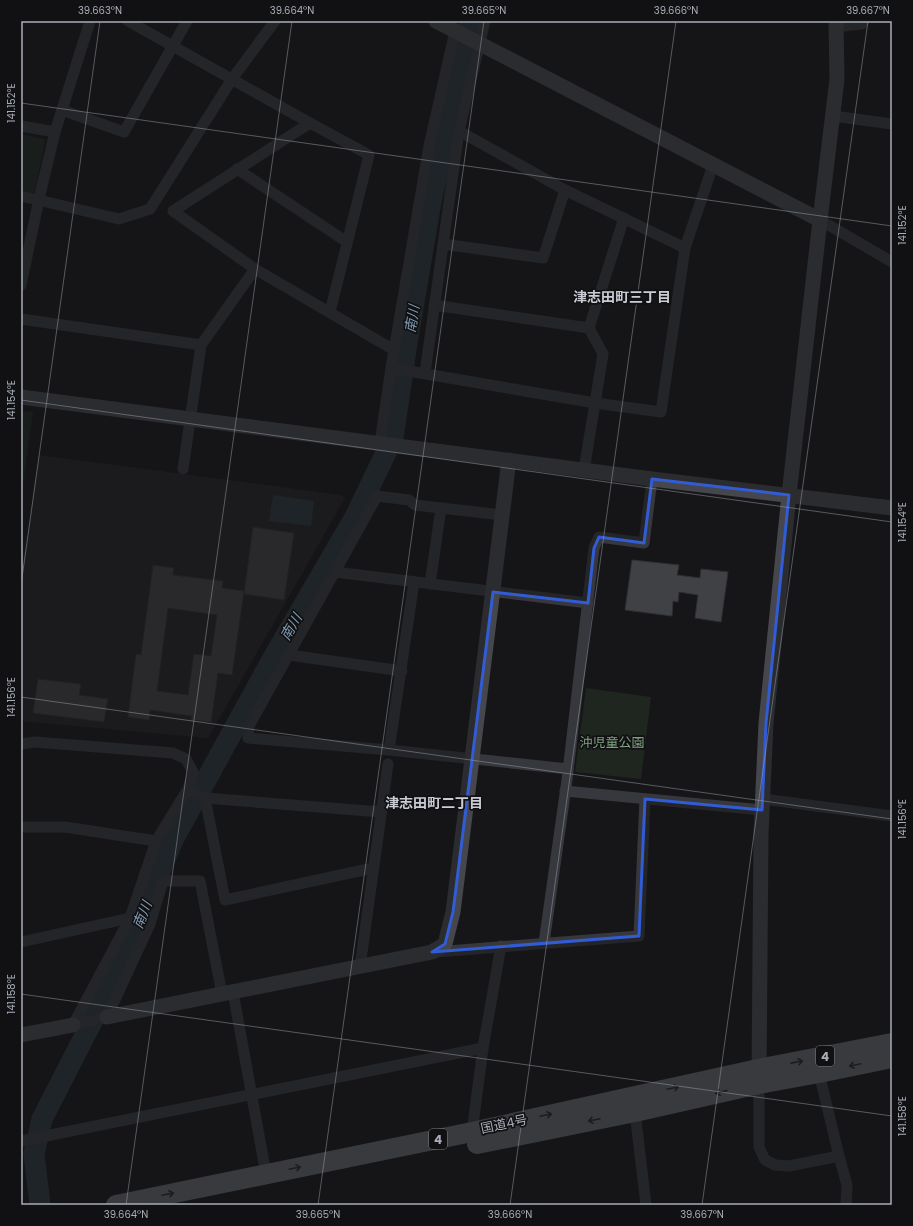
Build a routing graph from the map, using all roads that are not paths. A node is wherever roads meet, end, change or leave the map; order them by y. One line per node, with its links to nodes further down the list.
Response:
1 (90, 21): 13 (street)
2 (128, 21): 11 (street)
3 (187, 21): 11 (street)
4 (275, 21): 12 (street)
5 (436, 21): 9 (street)
6 (485, 21): 10 (street)
7 (864, 21): 8 (street)
8 (836, 24): 14 (street)
9 (455, 31): 10 (street); 38 (street)
10 (480, 44): 18 (street); 20 (street)
11 (173, 48): 12 (street); 13 (street)
12 (232, 79): 15 (street); 24 (street)
13 (62, 110): 19 (street)
14 (833, 116): 16 (street); 26 (street)
15 (310, 124): 21 (street); 27 (street)
16 (892, 124)
17 (21, 126): 19 (street)
18 (458, 131): 22 (street); 28 (street)
19 (55, 132): 24 (street)
20 (713, 165): 26 (street); 29 (street)
21 (237, 169): 27 (street); 31 (street)
22 (565, 190): 25 (street); 28 (street)
23 (21, 196): 24 (street)
24 (39, 200): 32 (street)
25 (624, 218): 29 (street); 36 (street)
26 (820, 220): 30 (street); 49 (street)
27 (347, 242): 34 (street)
28 (443, 244): 33 (street)
29 (685, 248): 42 (street)
30 (892, 262)
31 (255, 269): 34 (street); 37 (street)
32 (21, 285)
33 (434, 305): 36 (street); 40 (street)
34 (330, 312): 38 (street)
35 (21, 319): 37 (street)
36 (589, 328): 42 (street)
37 (201, 345): 43 (street)
38 (394, 350): 39 (street)
39 (391, 368): 40 (street); 44 (street)
40 (424, 373): 42 (street)
41 (21, 397): 43 (street)
42 (595, 403): 47 (street)
43 (191, 419): 44 (street); 46 (street)
44 (380, 443): 45 (street)
45 (509, 460): 47 (street); 52 (street)
46 (183, 469)
47 (584, 470): 48 (street)
48 (652, 479): 49 (street); 57 (street)
49 (789, 495): 51 (street); 69 (street)
50 (441, 508): 52 (street); 53 (street); 55 (street)
51 (892, 508)
52 (502, 515): 56 (street)
53 (335, 572): 54 (street); 58 (street)
54 (414, 582): 55 (street); 59 (street)
55 (430, 584): 56 (street)
56 (493, 592): 57 (street); 62 (street)
57 (588, 603): 64 (street)
58 (289, 655): 59 (street); 61 (street)
59 (402, 670): 61 (street)
60 (21, 744): 65 (street)
61 (389, 750): 62 (street)
62 (472, 759): 64 (street); 81 (street)
63 (388, 764): 70 (street)
64 (568, 769): 66 (street)
65 (189, 789): 67 (street); 73 (street)
66 (565, 791): 68 (street); 79 (street)
67 (203, 797): 70 (street); 76 (street)
68 (646, 799): 69 (street); 79 (street)
69 (763, 805): 71 (street); 91 (street)
70 (381, 812): 74 (street)
71 (892, 816)
72 (21, 827): 73 (street)
73 (156, 841): 77 (street)
74 (373, 868): 76 (street); 82 (street)
75 (200, 881): 76 (street); 83 (street); 84 (street)
76 (222, 884)
77 (130, 918): 78 (street); 85 (street)
78 (21, 942)
79 (544, 943): 80 (street)
80 (501, 946): 81 (street); 88 (street)
81 (432, 952): 82 (street)
82 (360, 966): 83 (street)
83 (227, 993): 84 (street); 92 (street)
84 (107, 1017): 85 (street)
85 (74, 1025): 86 (street)
86 (21, 1035)
87 (892, 1043): 91 (highway, 国道4号 / 4, one-way to 87)
88 (483, 1048): 92 (street); 94 (street)
89 (892, 1058): 90 (highway, 国道4号 / 4, one-way to 90)
90 (819, 1073): 91 (highway, 国道4号 / 4); 96 (street)
91 (759, 1076): 93 (highway, 国道4号 / 4, one-way to 93); 94 (highway, 国道4号 / 4, one-way to 91); 96 (street)
92 (252, 1095): 95 (street); 97 (street)
93 (635, 1112): 99 (highway, 国道4号 / 4, one-way to 99); 100 (street)
94 (472, 1132): 97 (highway, 国道4号 / 4, one-way to 94)
95 (25, 1140)
96 (839, 1156): 101 (street)
97 (266, 1174): 98 (highway, 国道4号 / 4, one-way to 97)
98 (116, 1205)
99 (183, 1205)
100 (646, 1205)
101 (846, 1205)

